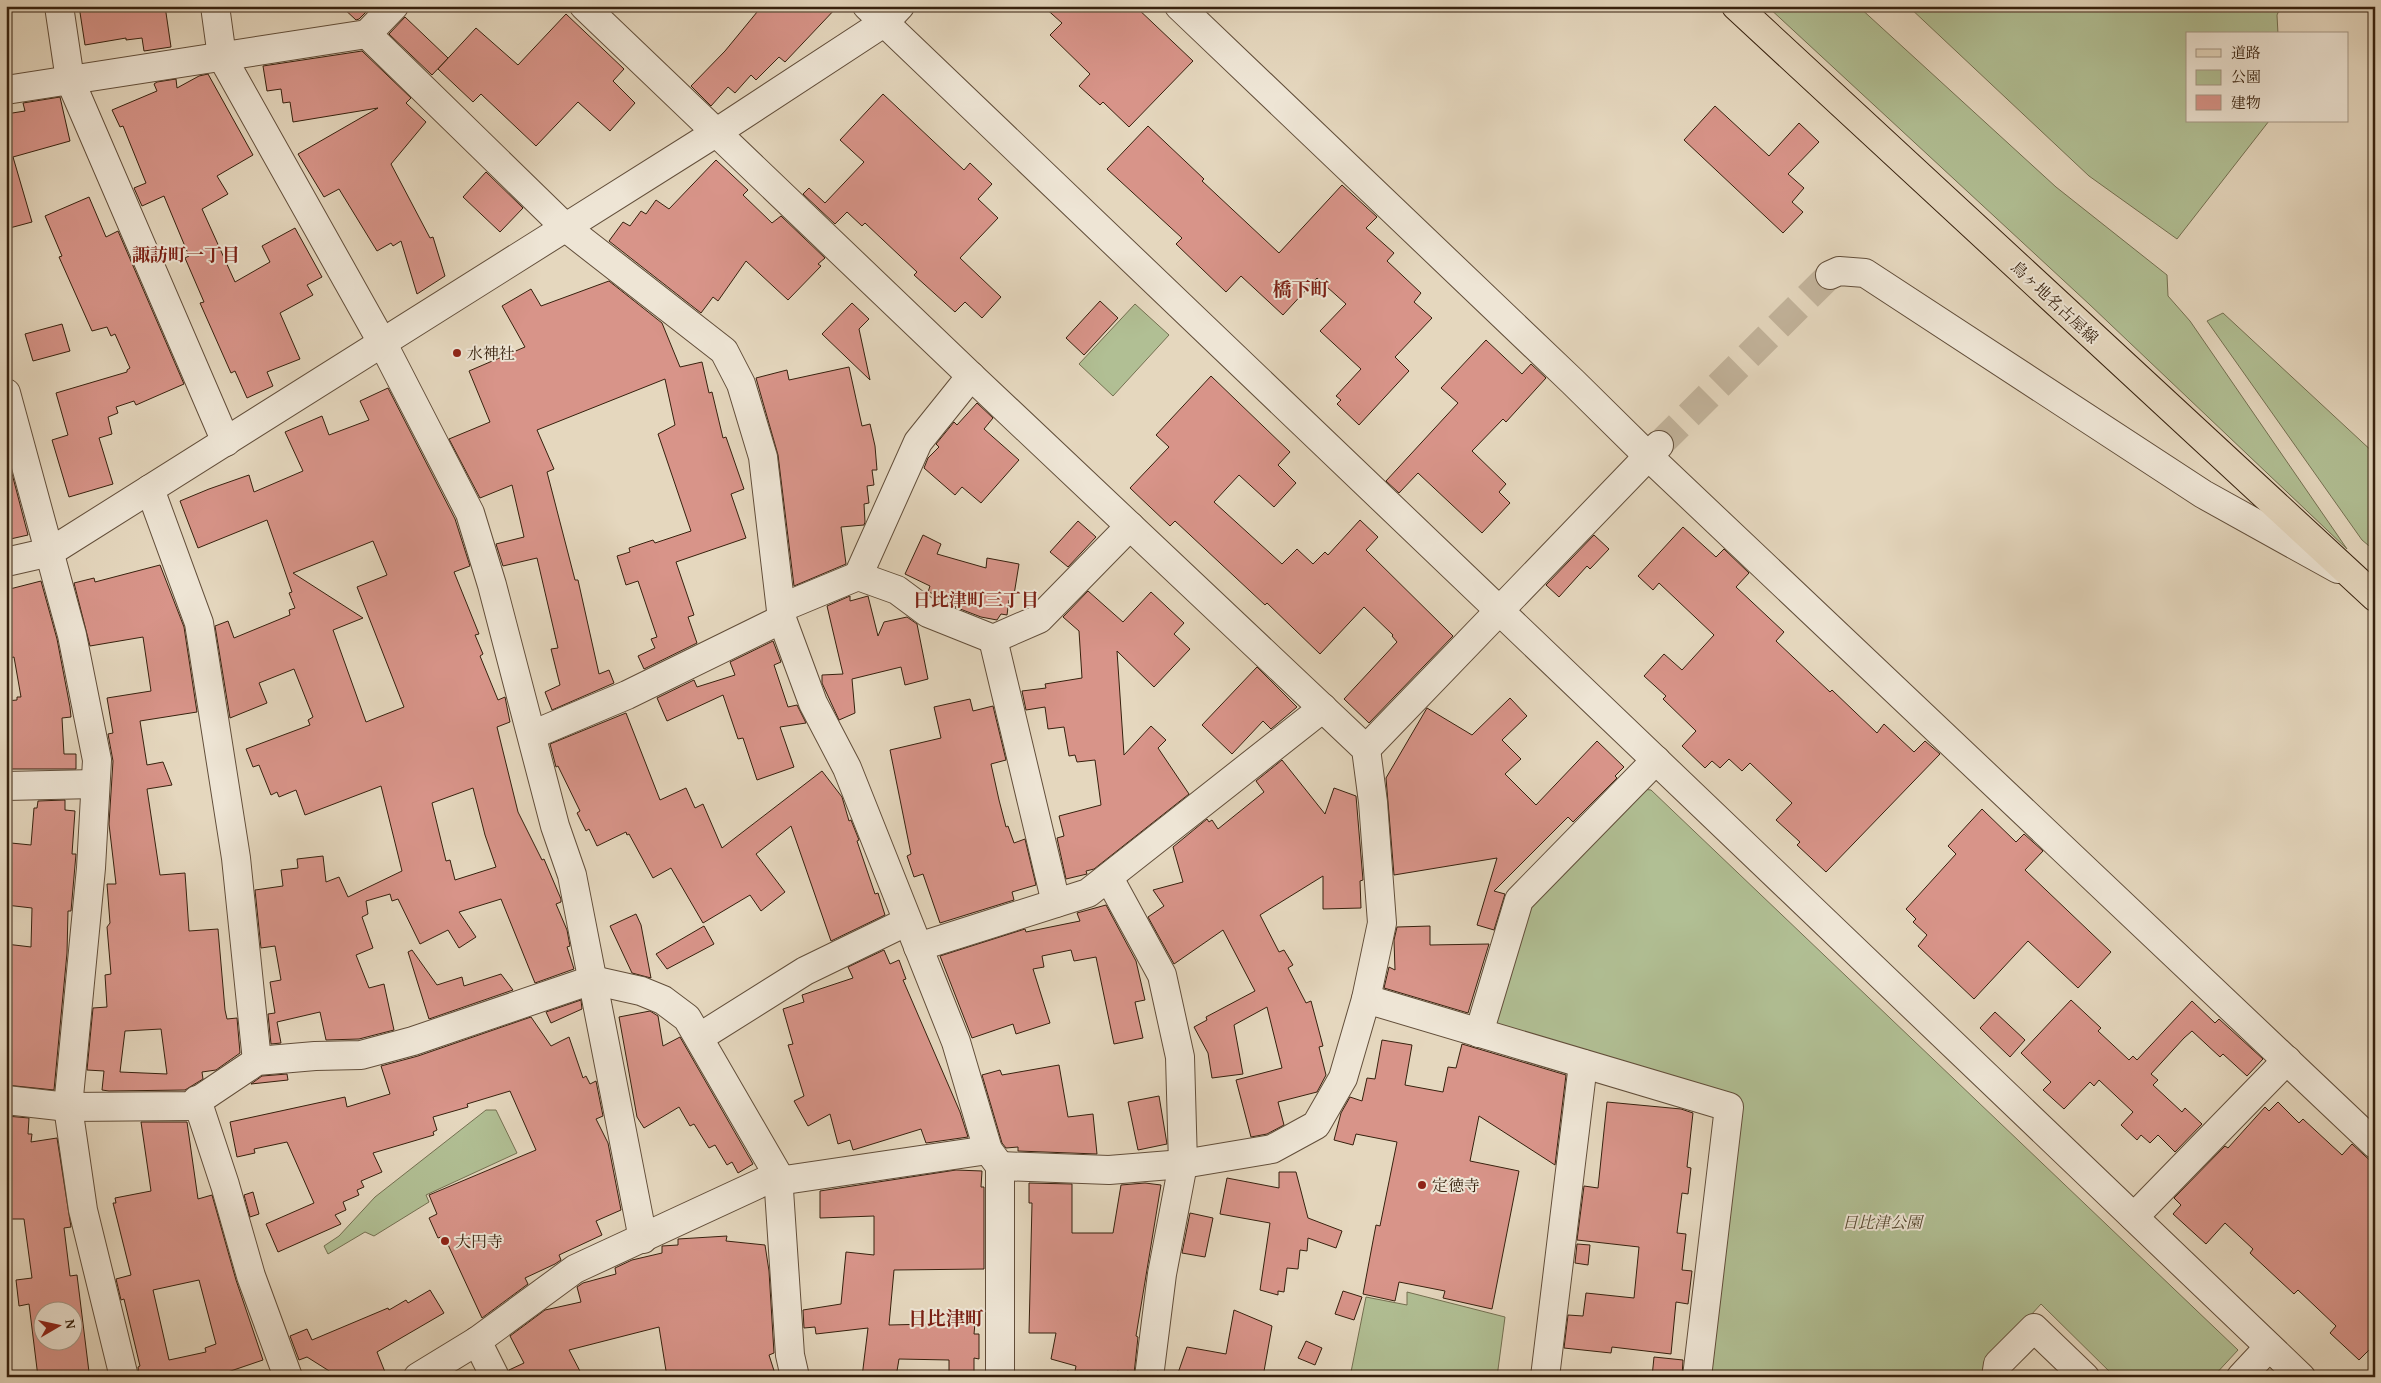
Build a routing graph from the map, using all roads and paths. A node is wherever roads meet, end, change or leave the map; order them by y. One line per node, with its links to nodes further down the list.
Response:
1 (59, 6): 10 (street)
2 (215, 6): 9 (street)
3 (394, 6): 8 (street)
4 (584, 6): 12 (street)
5 (1179, 6): 19 (street)
6 (1736, 6): 25 (main road, 鳥ヶ地名古屋線)
7 (884, 12): 12 (street); 27 (street)
8 (367, 34): 9 (street); 13 (street)
9 (222, 57): 10 (street); 15 (street)
10 (70, 80): 11 (street); 18 (street)
11 (6, 90)
12 (717, 132): 13 (street); 16 (street)
13 (565, 227): 15 (street); 28 (street)
14 (1830, 274): 25 (street)
15 (383, 344): 18 (street); 31 (street)
16 (971, 376): 21 (street); 24 (street)
17 (6, 393): 22 (street)
18 (226, 442): 20 (street)
19 (1653, 450): 27 (street); 44 (street)
20 (150, 490): 22 (street); 45 (street)
21 (1130, 526): 29 (street); 30 (street)
22 (50, 552): 23 (street); 34 (street)
23 (6, 562)
24 (858, 576): 28 (street); 29 (street)
25 (2354, 578): 26 (main road, 鳥ヶ地名古屋線)
26 (2375, 597)
27 (1501, 611): 32 (street); 33 (street)
28 (781, 613): 31 (street); 38 (street)
29 (993, 639): 37 (street)
30 (1324, 708): 32 (street); 36 (street)
31 (532, 735): 40 (street)
32 (1366, 748): 41 (street)
33 (1656, 760): 42 (street); 54 (street)
34 (95, 784): 35 (street); 49 (street)
35 (6, 786)
36 (1109, 878): 37 (street); 52 (street)
37 (1056, 903): 39 (street)
38 (906, 922): 39 (street); 43 (street)
39 (918, 947): 51 (street)
40 (592, 980): 43 (street); 45 (street); 55 (street)
41 (1366, 999): 42 (street); 52 (street)
42 (1479, 1033): 46 (street)
43 (700, 1038): 53 (street)
44 (2287, 1060): 50 (street); 54 (street)
45 (257, 1062): 48 (street)
46 (1584, 1064): 65 (street); 66 (street)
47 (6, 1100): 49 (street)
48 (197, 1100): 49 (street); 59 (street)
49 (68, 1107): 58 (street)
50 (2375, 1144)
51 (994, 1158): 52 (street); 53 (street); 63 (street)
52 (1183, 1164): 64 (street)
53 (778, 1178): 55 (street); 62 (street)
54 (2134, 1217): 57 (street)
55 (643, 1238): 56 (street)
56 (477, 1341): 60 (street); 61 (street)
57 (2269, 1347): 69 (street); 70 (street)
58 (124, 1377)
59 (288, 1377)
60 (418, 1377)
61 (495, 1377)
62 (795, 1377)
63 (1000, 1377)
64 (1149, 1377)
65 (1545, 1377)
66 (1696, 1377)
67 (1996, 1377): 68 (street)
68 (2085, 1377)
69 (2241, 1377)
70 (2301, 1377)

